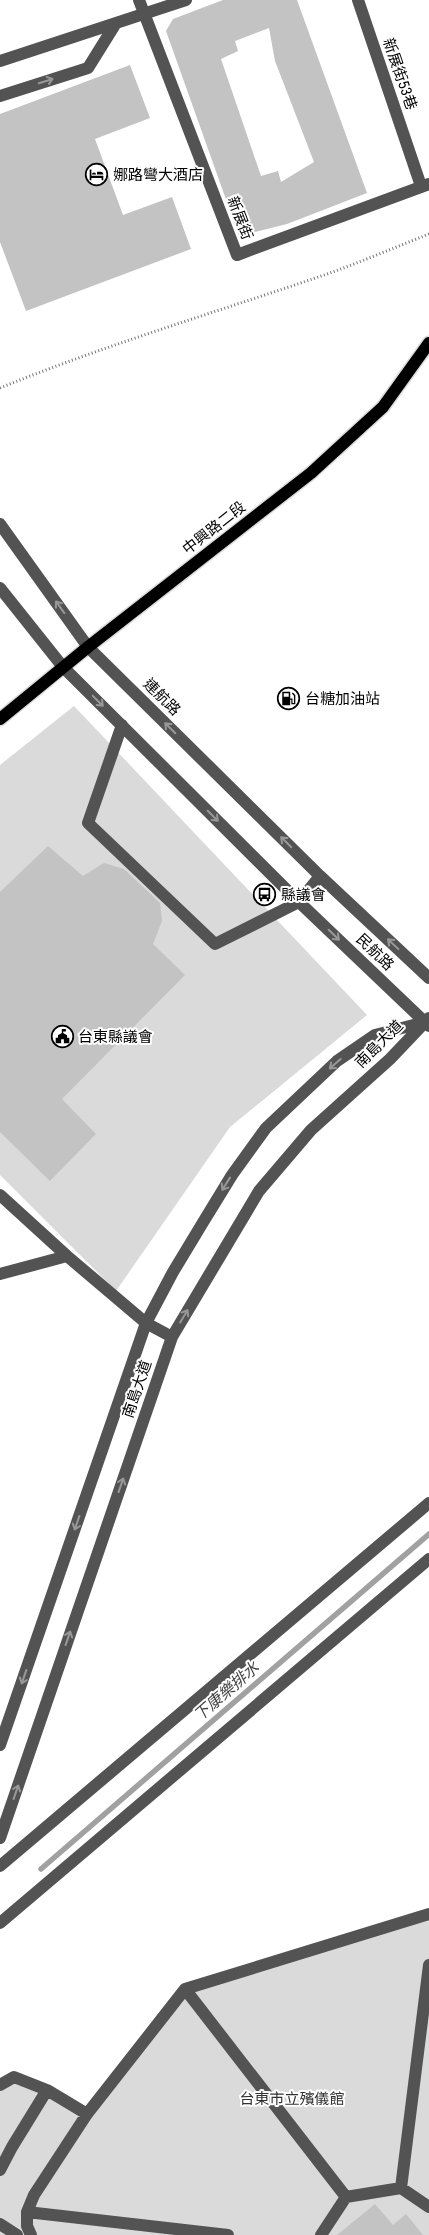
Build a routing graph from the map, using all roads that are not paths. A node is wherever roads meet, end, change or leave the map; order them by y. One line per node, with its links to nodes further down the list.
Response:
1 (139, 0): 4 (street, 新展街)
2 (186, 0): 4 (street)
3 (358, 0): 8 (street, 新展街53巷)
4 (144, 15): 5 (street); 8 (street, 新展街)
5 (116, 23): 6 (street); 7 (street, one-way to 5)
6 (0, 61)
7 (0, 96)
8 (425, 185)
9 (429, 344): 12 (main road, 中興路二段)
10 (0, 524): 12 (street, 連航路, one-way to 10)
11 (0, 588): 13 (street)
12 (88, 647): 13 (main road, 中興路二段); 16 (street, 連航路, one-way to 12)
13 (63, 667): 14 (main road, 中興路二段); 15 (street, one-way to 15)
14 (0, 719)
15 (122, 725): 17 (street, one-way to 17); 17 (street)
16 (320, 876): 17 (street); 18 (street, 民航路, one-way to 16)
17 (299, 902): 19 (street, 民航路, one-way to 19)
18 (429, 978)
19 (428, 1022): 23 (street, 南島大道, one-way to 23); 24 (street, 南島大道, one-way to 19)
20 (0, 1194): 21 (street)
21 (67, 1256): 22 (street); 23 (street)
22 (0, 1274)
23 (146, 1323): 24 (street); 27 (street, 南島大道, one-way to 27)
24 (172, 1337): 28 (street, 南島大道, one-way to 24)
25 (429, 1504): 29 (street)
26 (429, 1559): 31 (street)
27 (0, 1745)
28 (0, 1838)
29 (0, 1866)
30 (429, 1914): 33 (street)
31 (0, 1923)
32 (429, 1965): 38 (street)
33 (185, 1989): 36 (street); 39 (street)
34 (0, 2085): 35 (street)
35 (47, 2090): 36 (street); 37 (street)
36 (87, 2114): 41 (street)
37 (0, 2170)
38 (402, 2188): 39 (street); 40 (street)
39 (346, 2197): 46 (street)
40 (429, 2207)
41 (27, 2212): 44 (street); 45 (street)
42 (0, 2224): 43 (street)
43 (17, 2235)
44 (31, 2235)
45 (228, 2235)
46 (321, 2235)

